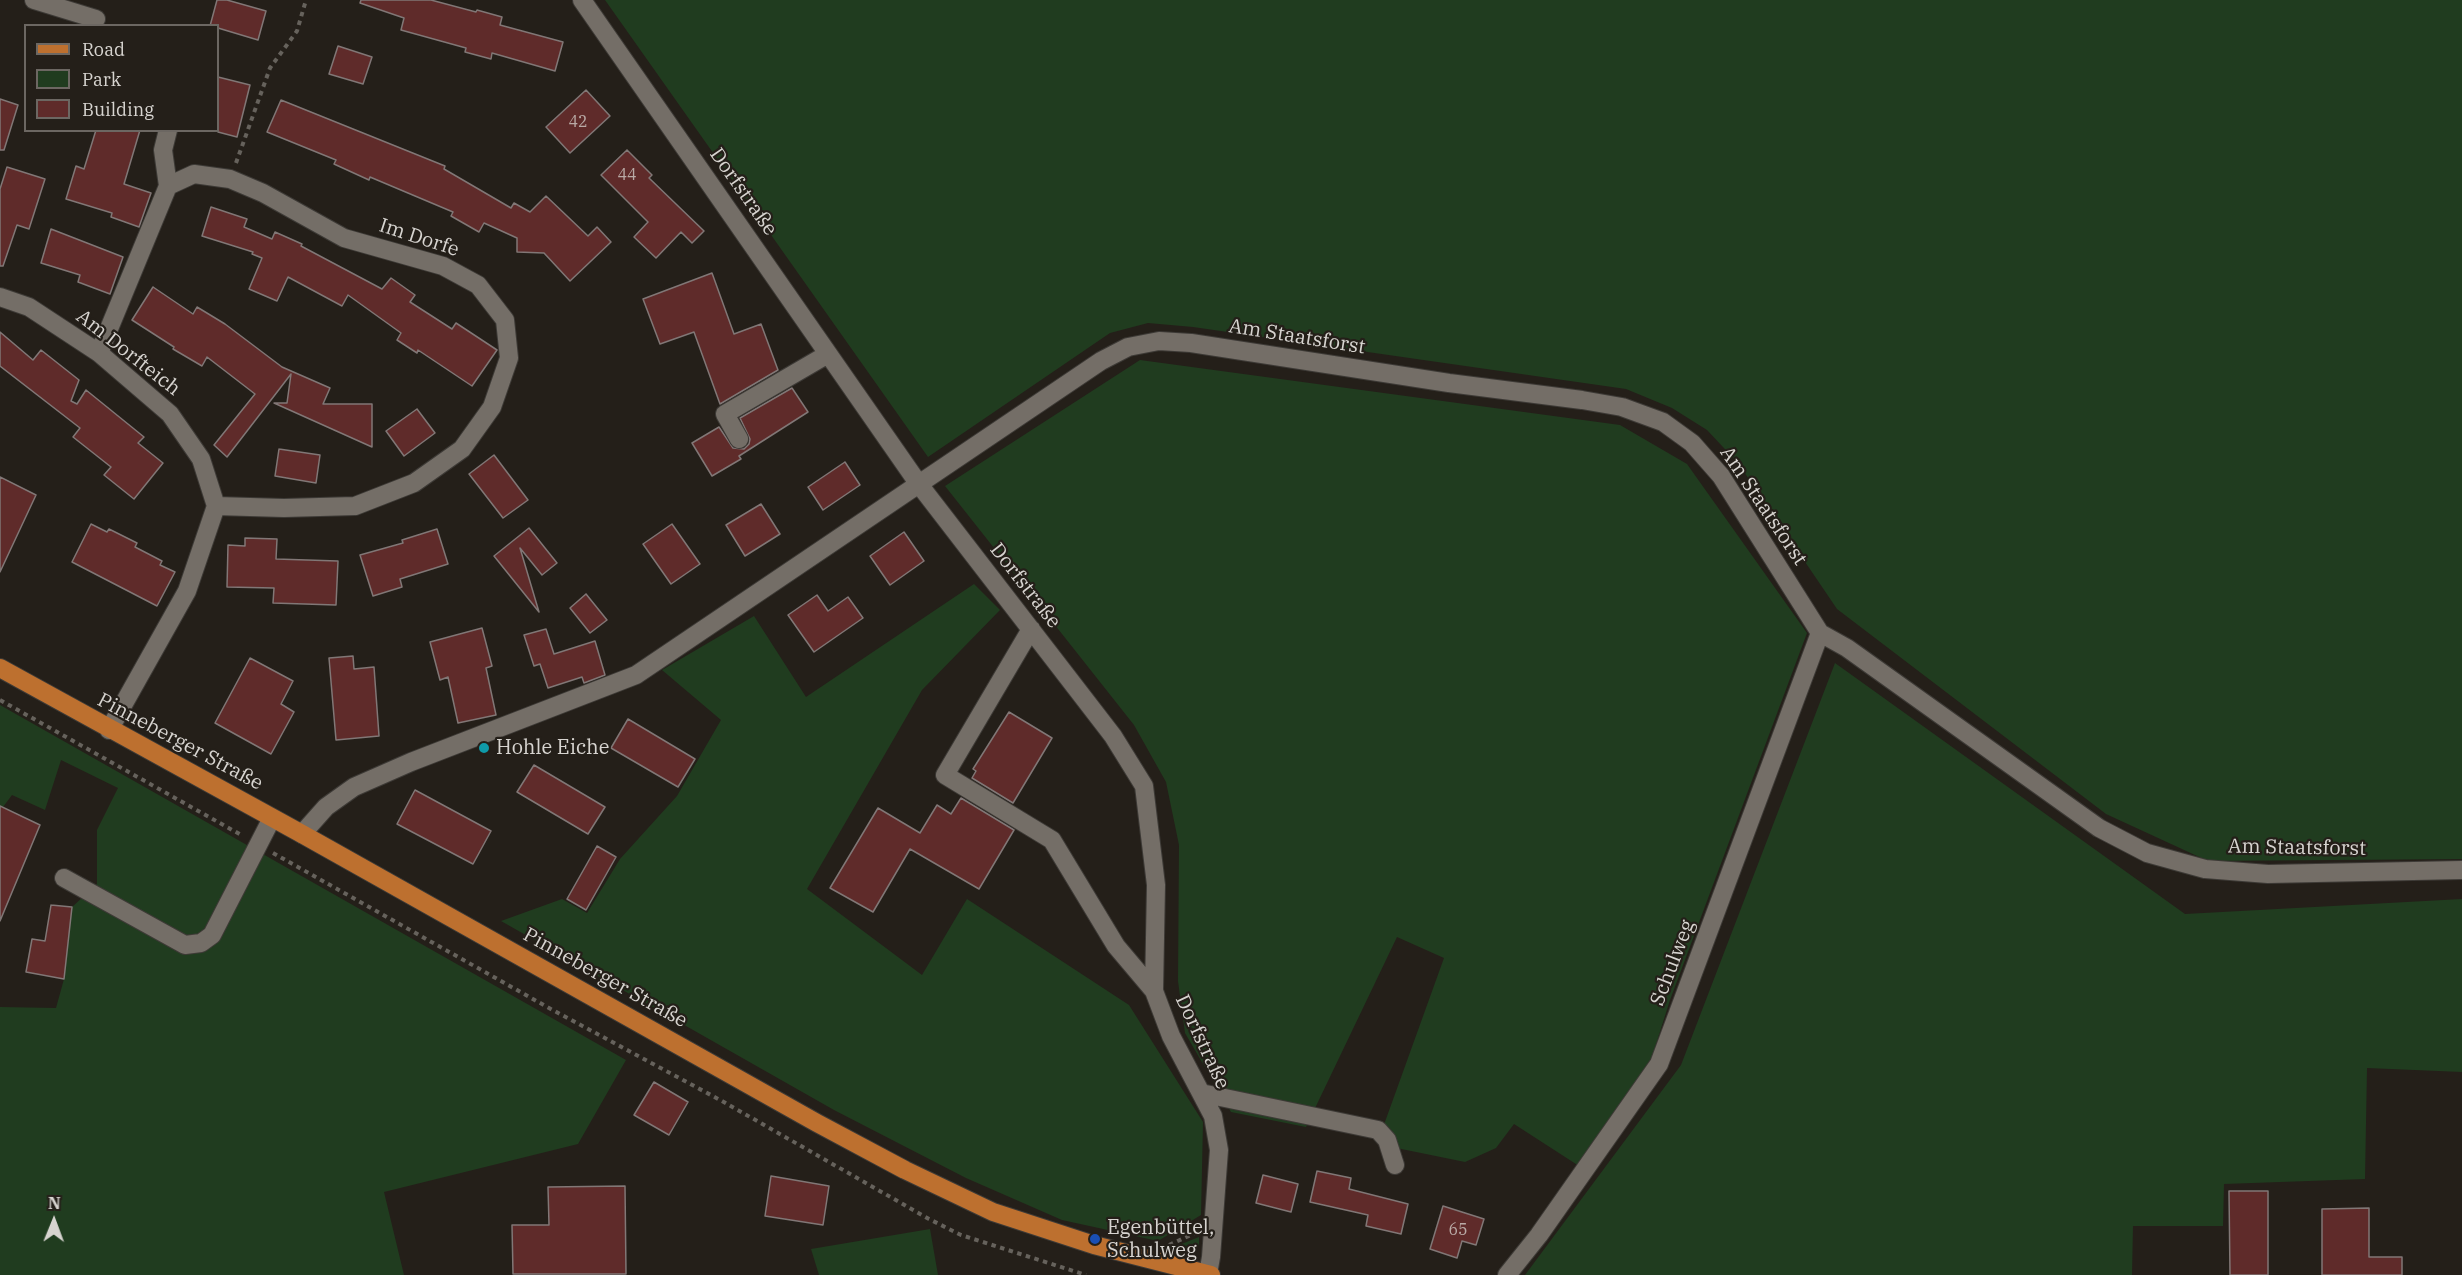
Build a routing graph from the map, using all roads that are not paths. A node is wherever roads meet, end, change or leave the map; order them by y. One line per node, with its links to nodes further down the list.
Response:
1 (34, 0): 3 (street)
2 (582, 0): 8 (street, Dorfstraße)
3 (96, 19)
4 (168, 132): 5 (street)
5 (168, 186): 7 (street); 11 (street, Im Dorfe)
6 (0, 297): 7 (street, Am Dorfteich)
7 (99, 353): 11 (street, Am Dorfteich)
8 (828, 354): 9 (street); 10 (street, Dorfstraße)
9 (739, 440)
10 (918, 483): 12 (street, Dorfstraße); 13 (street, Am Staatsforst); 17 (street)
11 (216, 506): 15 (street)
12 (1031, 629): 20 (street, Dorfstraße); 20 (street)
13 (1820, 633): 18 (street, Am Staatsforst); 24 (street, Schulweg)
14 (0, 668): 15 (main road, Pinneberger Straße)
15 (109, 730): 16 (main road, Pinneberger Straße)
16 (272, 818): 17 (main road, Pinneberger Straße); 19 (street)
17 (302, 834): 23 (main road, Pinneberger Straße)
18 (2462, 870)
19 (64, 878)
20 (1154, 991): 21 (street, Dorfstraße)
21 (1201, 1093): 22 (street); 23 (street, Dorfstraße)
22 (1395, 1165)
23 (1209, 1275)
24 (1507, 1275)

